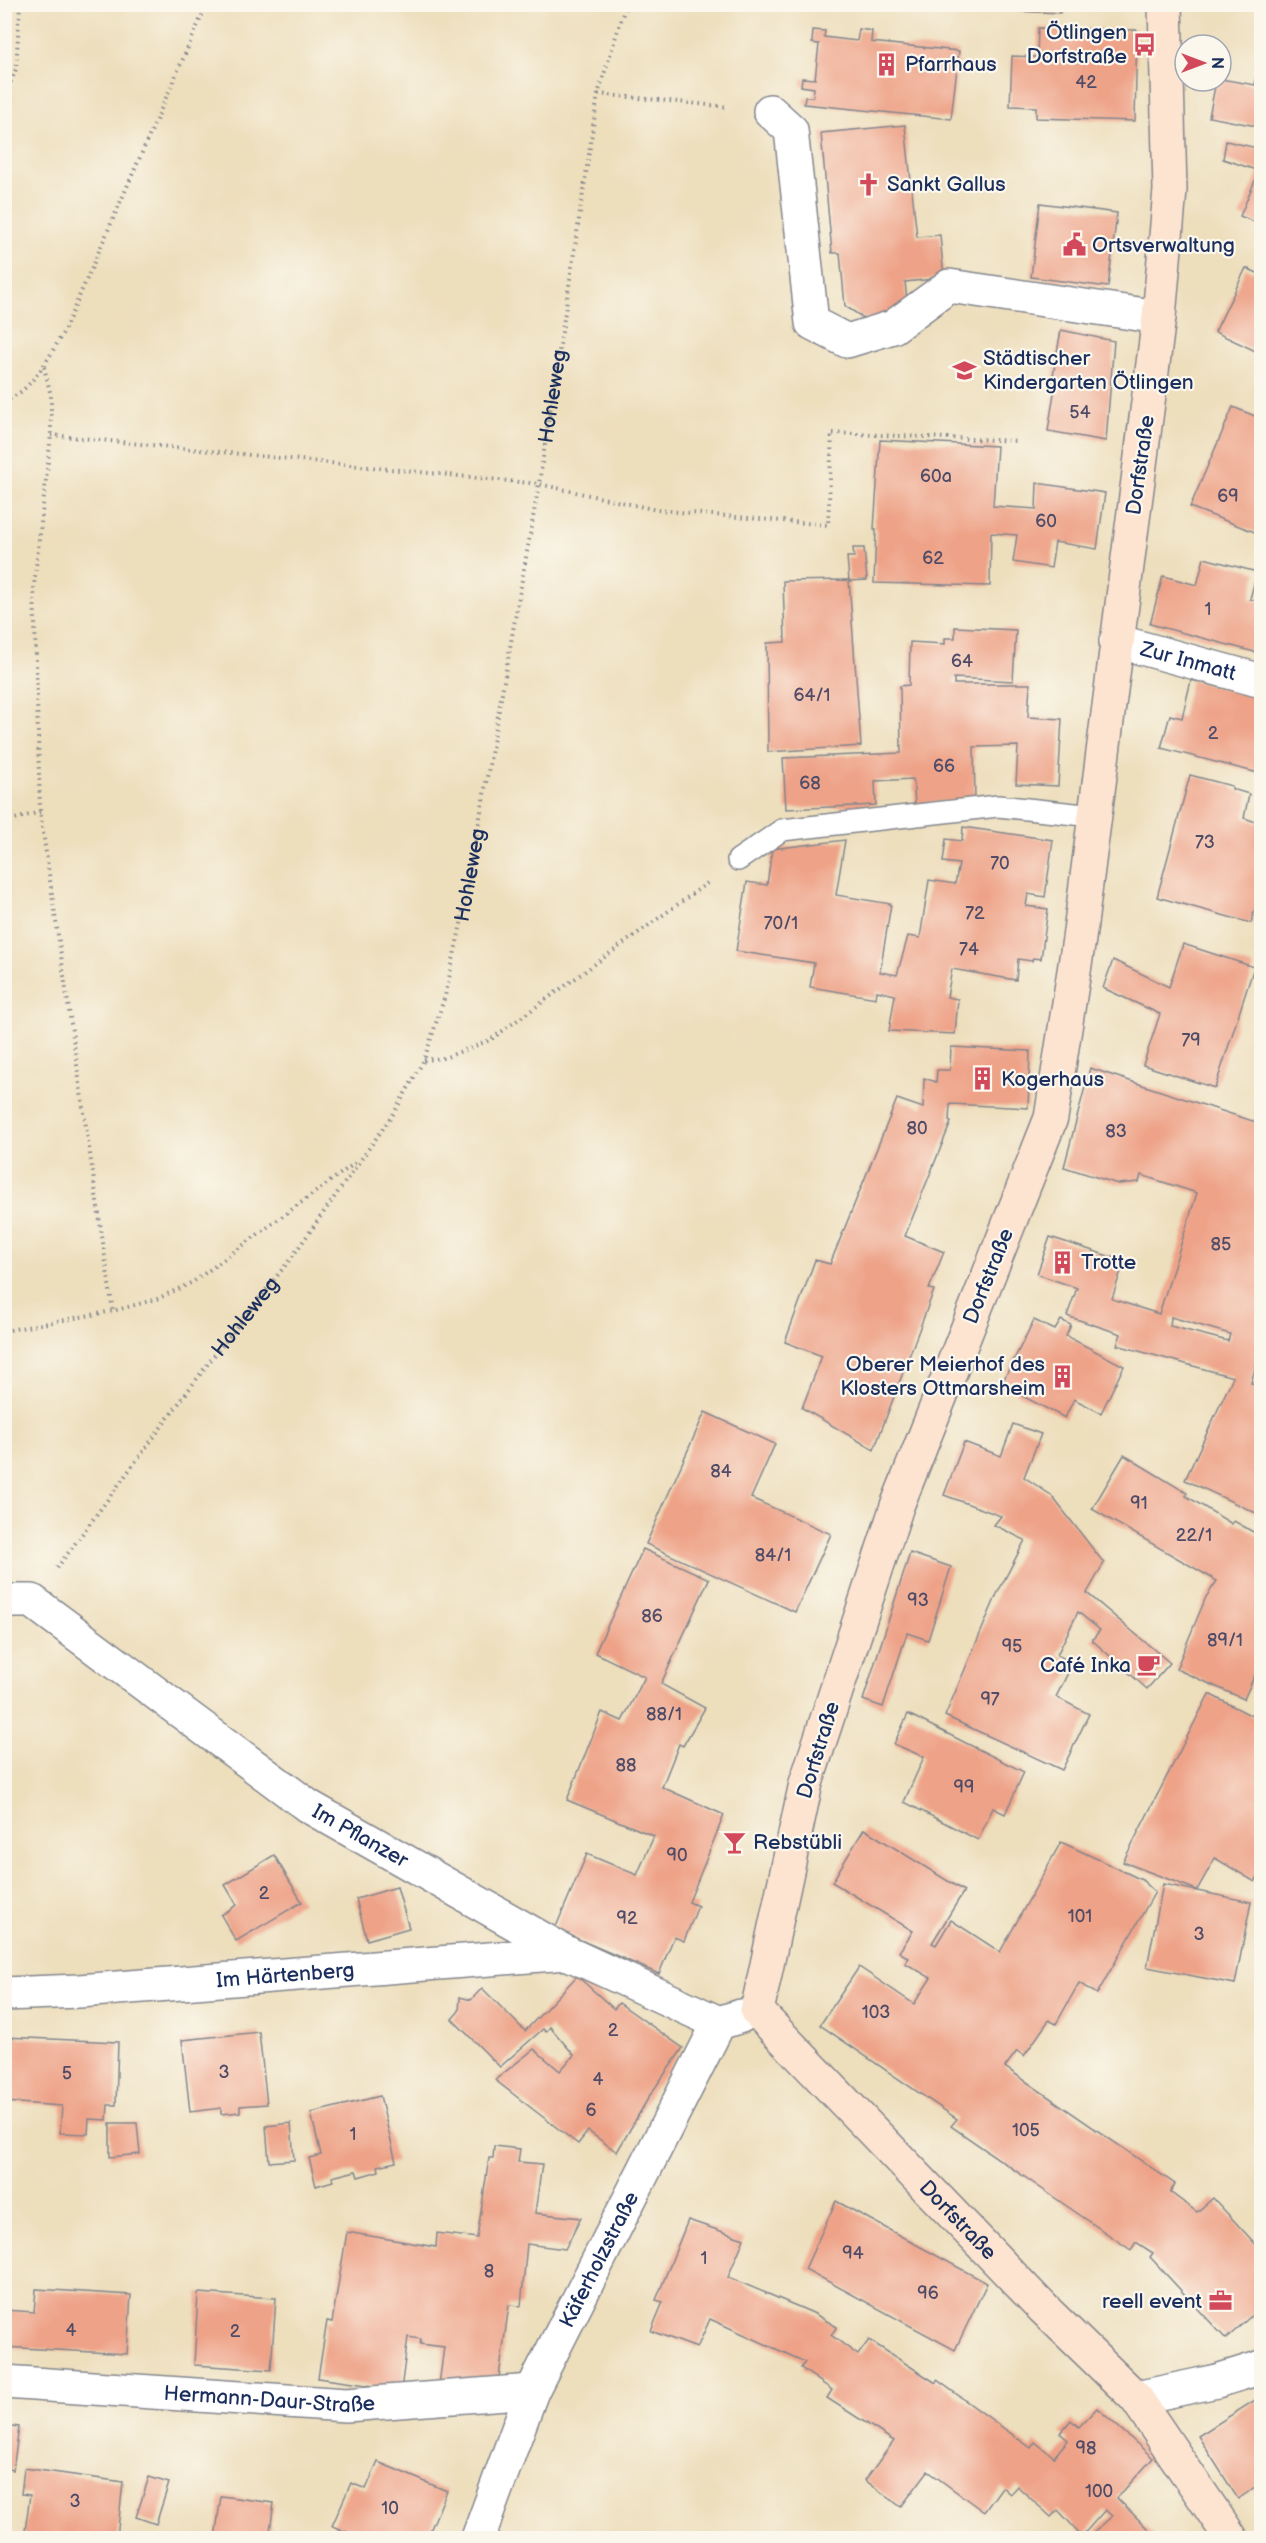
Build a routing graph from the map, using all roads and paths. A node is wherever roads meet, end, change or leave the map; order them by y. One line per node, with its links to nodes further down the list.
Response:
1 (20, 4): 6 (path)
2 (207, 4): 9 (path)
3 (626, 4): 5 (path, Hohleweg)
4 (1165, 4): 8 (street, Dorfstraße)
5 (598, 94): 7 (path); 13 (path, Hohleweg)
6 (4, 99)
7 (771, 111): 8 (street)
8 (1159, 317): 14 (street, Dorfstraße)
9 (44, 367): 10 (path); 11 (path)
10 (4, 401)
11 (51, 435): 13 (path); 16 (path)
12 (1017, 441): 13 (path)
13 (539, 484): 20 (path, Hohleweg)
14 (1116, 641): 15 (street, Zur Inmatt); 17 (street, Dorfstraße)
15 (1262, 681)
16 (40, 812): 18 (path); 22 (path)
17 (1094, 816): 19 (lane); 27 (street, Dorfstraße)
18 (4, 822)
19 (738, 860): 20 (path)
20 (424, 1060): 21 (path, Hohleweg)
21 (358, 1161): 22 (path); 24 (path, Hohleweg)
22 (113, 1311): 23 (path)
23 (4, 1331)
24 (18, 1601): 25 (street, Im Pflanzer)
25 (567, 1953): 26 (street, Im Härtenberg); 28 (street, Im Pflanzer)
26 (4, 1994)
27 (757, 2011): 28 (street); 32 (street, Dorfstraße)
28 (719, 2023): 31 (street, Käferholzstraße)
29 (1262, 2367): 32 (street)
30 (4, 2382): 31 (street, Hermann-Daur-Straße)
31 (532, 2391): 33 (street, Käferholzstraße)
32 (1136, 2398): 34 (street, Dorfstraße)
33 (478, 2538)
34 (1231, 2538)

